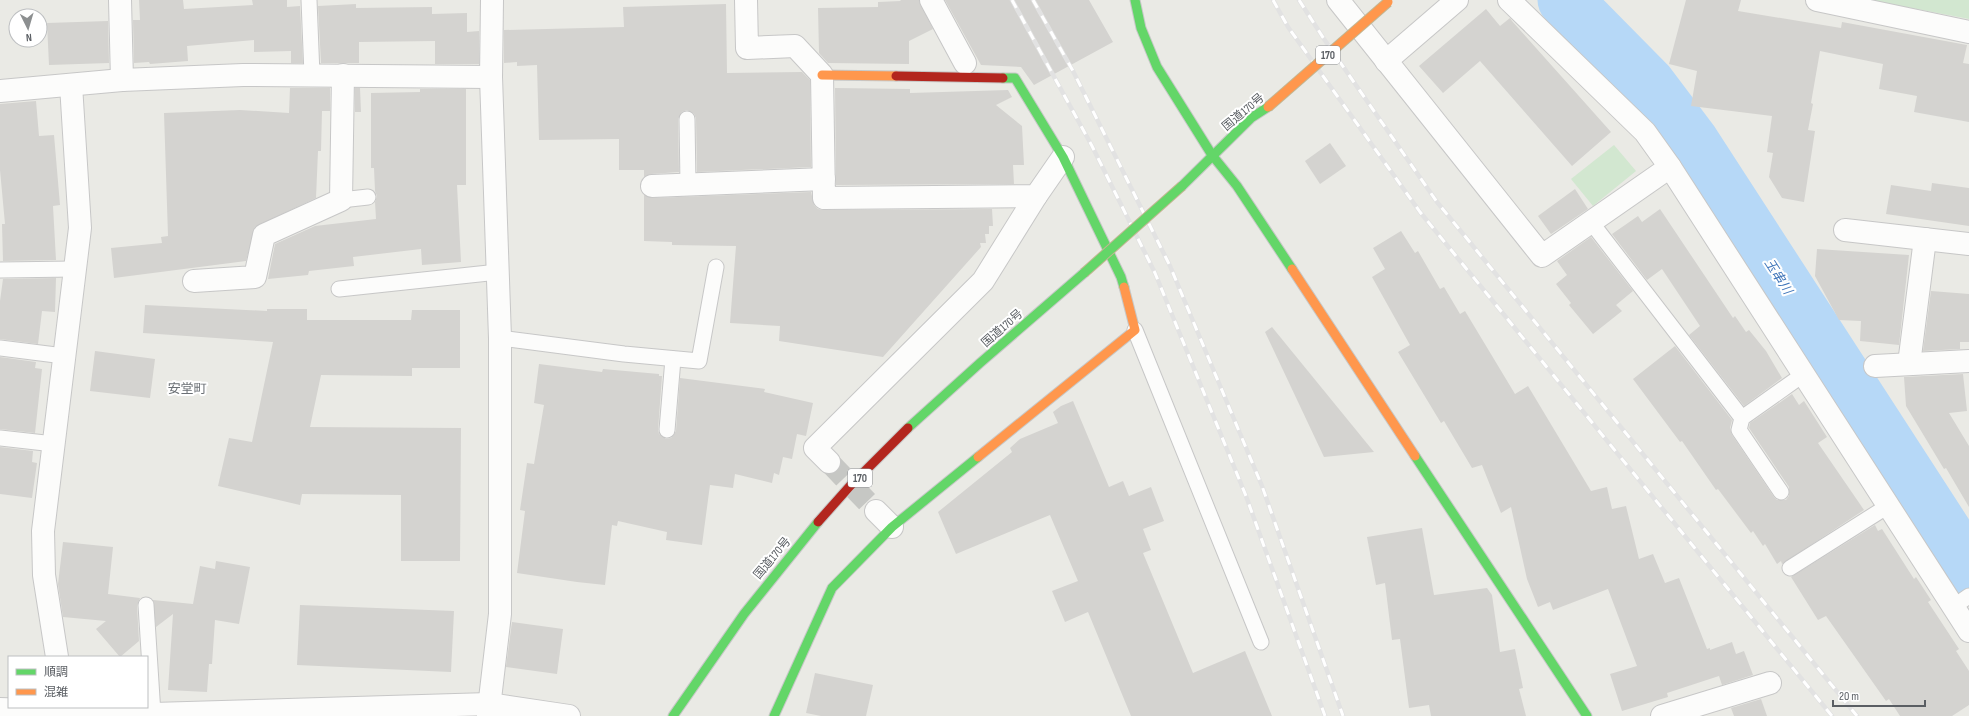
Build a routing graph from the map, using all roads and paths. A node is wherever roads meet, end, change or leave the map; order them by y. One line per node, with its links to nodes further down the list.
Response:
1 (120, 0): 19 (street)
2 (309, 0): 15 (lane)
3 (492, 0): 18 (street)
4 (746, 0): 17 (street)
5 (931, 0): 14 (street)
6 (1135, 0): 23 (main road)
7 (1338, 0): 13 (street)
8 (1457, 0): 13 (street)
9 (1508, 0): 25 (street)
10 (1818, 0): 12 (street)
11 (1390, 1): 23 (main road, 国道170号 / 170, bridge)
12 (1969, 32)
13 (1386, 61): 32 (street)
14 (965, 63)
15 (312, 75): 16 (street); 19 (street)
16 (343, 75): 18 (street); 31 (street)
17 (822, 75): 24 (main road); 26 (street)
18 (491, 77): 39 (street)
19 (122, 80): 20 (street)
20 (71, 85): 21 (street); 37 (street)
21 (0, 91)
22 (687, 119): 27 (lane)
23 (1212, 155): 73 (main road, 国道170号 / 170, bridge); 75 (main road)
24 (1063, 157): 29 (street); 42 (main road)
25 (1670, 166): 32 (street); 50 (street)
26 (824, 179): 27 (street); 29 (street)
27 (688, 184): 28 (street)
28 (652, 186)
29 (1036, 196): 55 (street)
30 (368, 197): 31 (lane)
31 (341, 200): 40 (street)
32 (1591, 222): 51 (lane)
33 (1845, 230): 34 (street)
34 (1925, 239): 35 (street); 48 (street)
35 (1969, 244)
36 (716, 267): 46 (lane)
37 (75, 268): 38 (lane); 45 (street)
38 (0, 270)
39 (498, 272): 41 (lane); 43 (street)
40 (194, 281)
41 (339, 289)
42 (1135, 330): 59 (main road); 64 (lane)
43 (500, 338): 46 (lane); 68 (street)
44 (0, 348): 45 (lane)
45 (64, 356): 54 (street)
46 (673, 359): 52 (lane)
47 (1969, 361): 48 (street)
48 (1909, 364): 49 (street)
49 (1875, 366)
50 (1804, 374): 51 (lane); 57 (street)
51 (1742, 418): 56 (lane)
52 (667, 430)
53 (0, 438): 54 (lane)
54 (54, 444): 65 (street)
55 (829, 462)
56 (1781, 492)
57 (1888, 506): 60 (lane); 61 (street)
58 (876, 511): 59 (street)
59 (892, 527): 74 (main road)
60 (1790, 568)
61 (1961, 601): 63 (street)
62 (146, 605): 71 (lane)
63 (1969, 631)
64 (1260, 642)
65 (57, 656)
66 (1770, 683): 76 (street)
67 (0, 709): 69 (street)
68 (489, 710): 70 (street); 72 (street)
69 (58, 711): 71 (street)
70 (339, 712): 71 (street)
71 (153, 714)
72 (569, 716)
73 (672, 716)
74 (774, 716)
75 (1587, 716)
76 (1662, 716)

